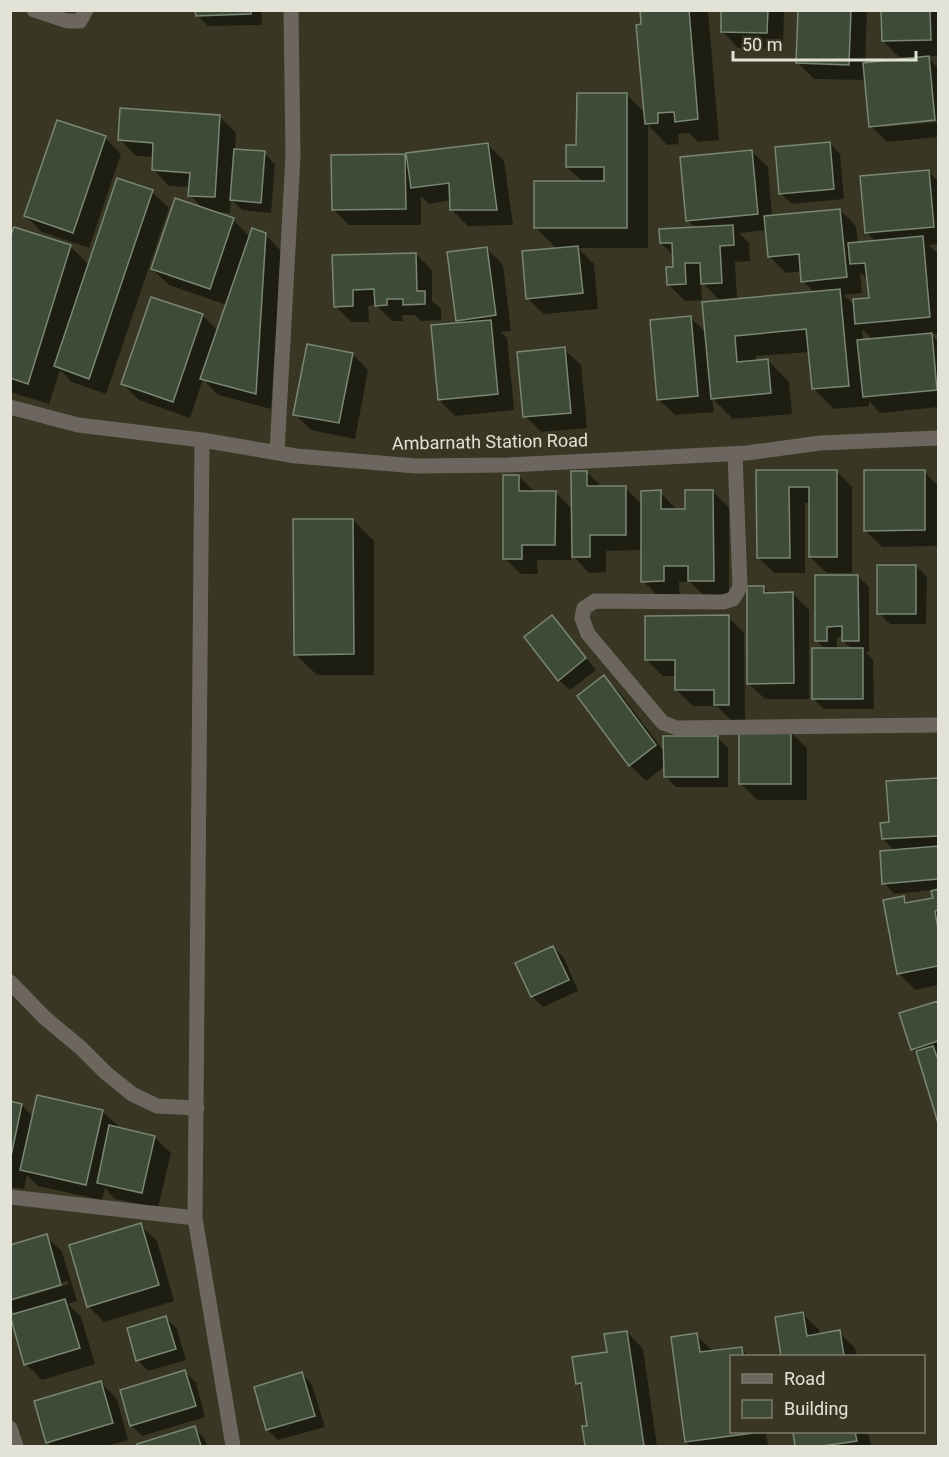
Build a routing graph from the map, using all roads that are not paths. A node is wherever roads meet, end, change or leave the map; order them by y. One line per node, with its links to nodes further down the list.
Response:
1 (34, 10): 2 (street)
2 (86, 10)
3 (291, 10): 7 (street)
4 (10, 407): 6 (street, Ambarnath Station Road)
5 (939, 438): 8 (street, Ambarnath Station Road)
6 (202, 440): 7 (street, Ambarnath Station Road); 11 (street)
7 (277, 452): 8 (street, Ambarnath Station Road)
8 (735, 454): 9 (street)
9 (939, 725)
10 (10, 982): 11 (street)
11 (197, 1108): 13 (street)
12 (10, 1197): 13 (street)
13 (195, 1218): 16 (street)
14 (10, 1428): 15 (street)
15 (16, 1446)
16 (233, 1446)

